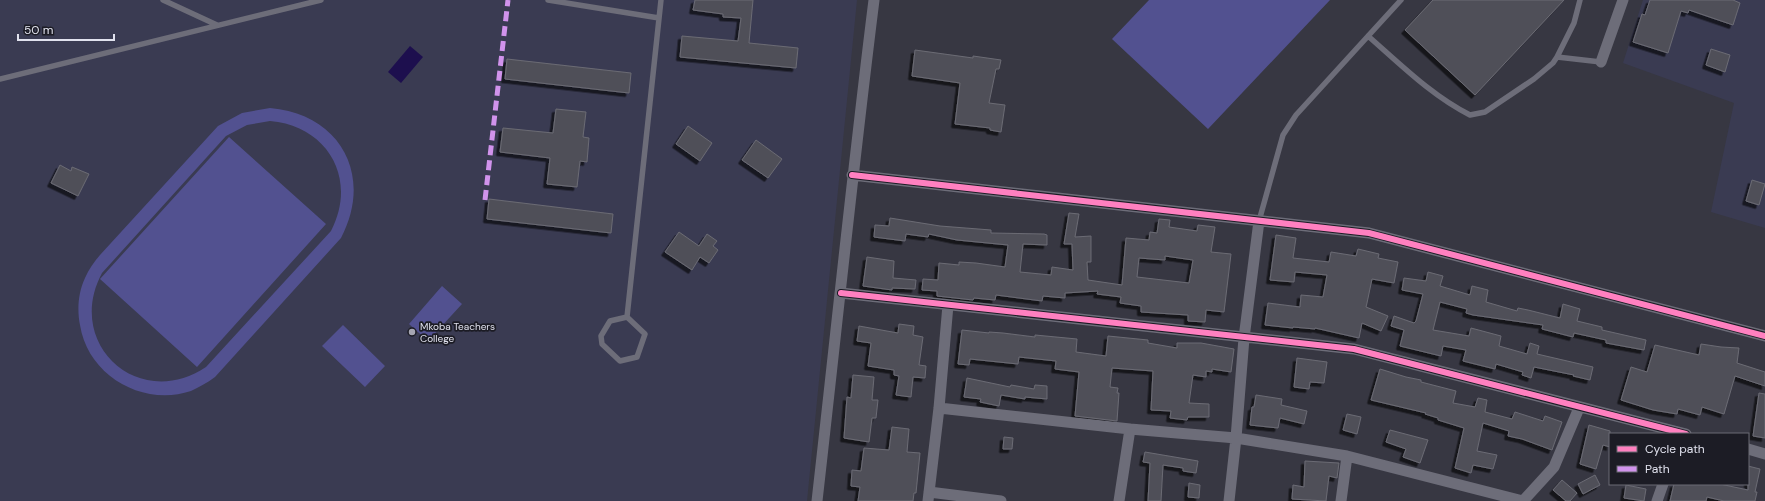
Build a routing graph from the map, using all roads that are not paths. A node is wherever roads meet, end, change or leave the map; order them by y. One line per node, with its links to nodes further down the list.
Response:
1 (163, 0): 10 (lane)
2 (322, 0): 10 (lane)
3 (548, 0): 9 (lane)
4 (661, 0): 9 (lane)
5 (874, 0): 15 (street)
6 (1401, 0): 11 (lane)
7 (1580, 0): 12 (lane)
8 (1623, 0): 13 (street)
9 (659, 18): 19 (lane)
10 (218, 25): 14 (lane)
11 (1368, 36): 12 (lane); 16 (lane)
12 (1558, 57): 13 (lane)
13 (1602, 62)
14 (0, 79)
15 (852, 175): 16 (street); 17 (street)
16 (1259, 221): 20 (street); 21 (street)
17 (841, 294): 18 (street); 32 (street)
18 (948, 305): 21 (street); 22 (street)
19 (627, 317): 19 (lane)
20 (1765, 336)
21 (1244, 338): 23 (street); 26 (street)
22 (939, 408): 24 (street); 31 (street)
23 (1579, 408): 25 (street); 29 (street)
24 (1130, 429): 26 (street); 34 (street)
25 (1678, 433)
26 (1236, 438): 29 (street); 35 (street)
27 (1749, 449): 28 (street)
28 (1765, 454)
29 (1347, 456): 36 (street)
30 (1663, 485): 37 (street)
31 (929, 496): 33 (street)
32 (817, 501)
33 (1002, 501)
34 (1119, 501)
35 (1229, 501)
36 (1341, 501)
37 (1657, 501)

